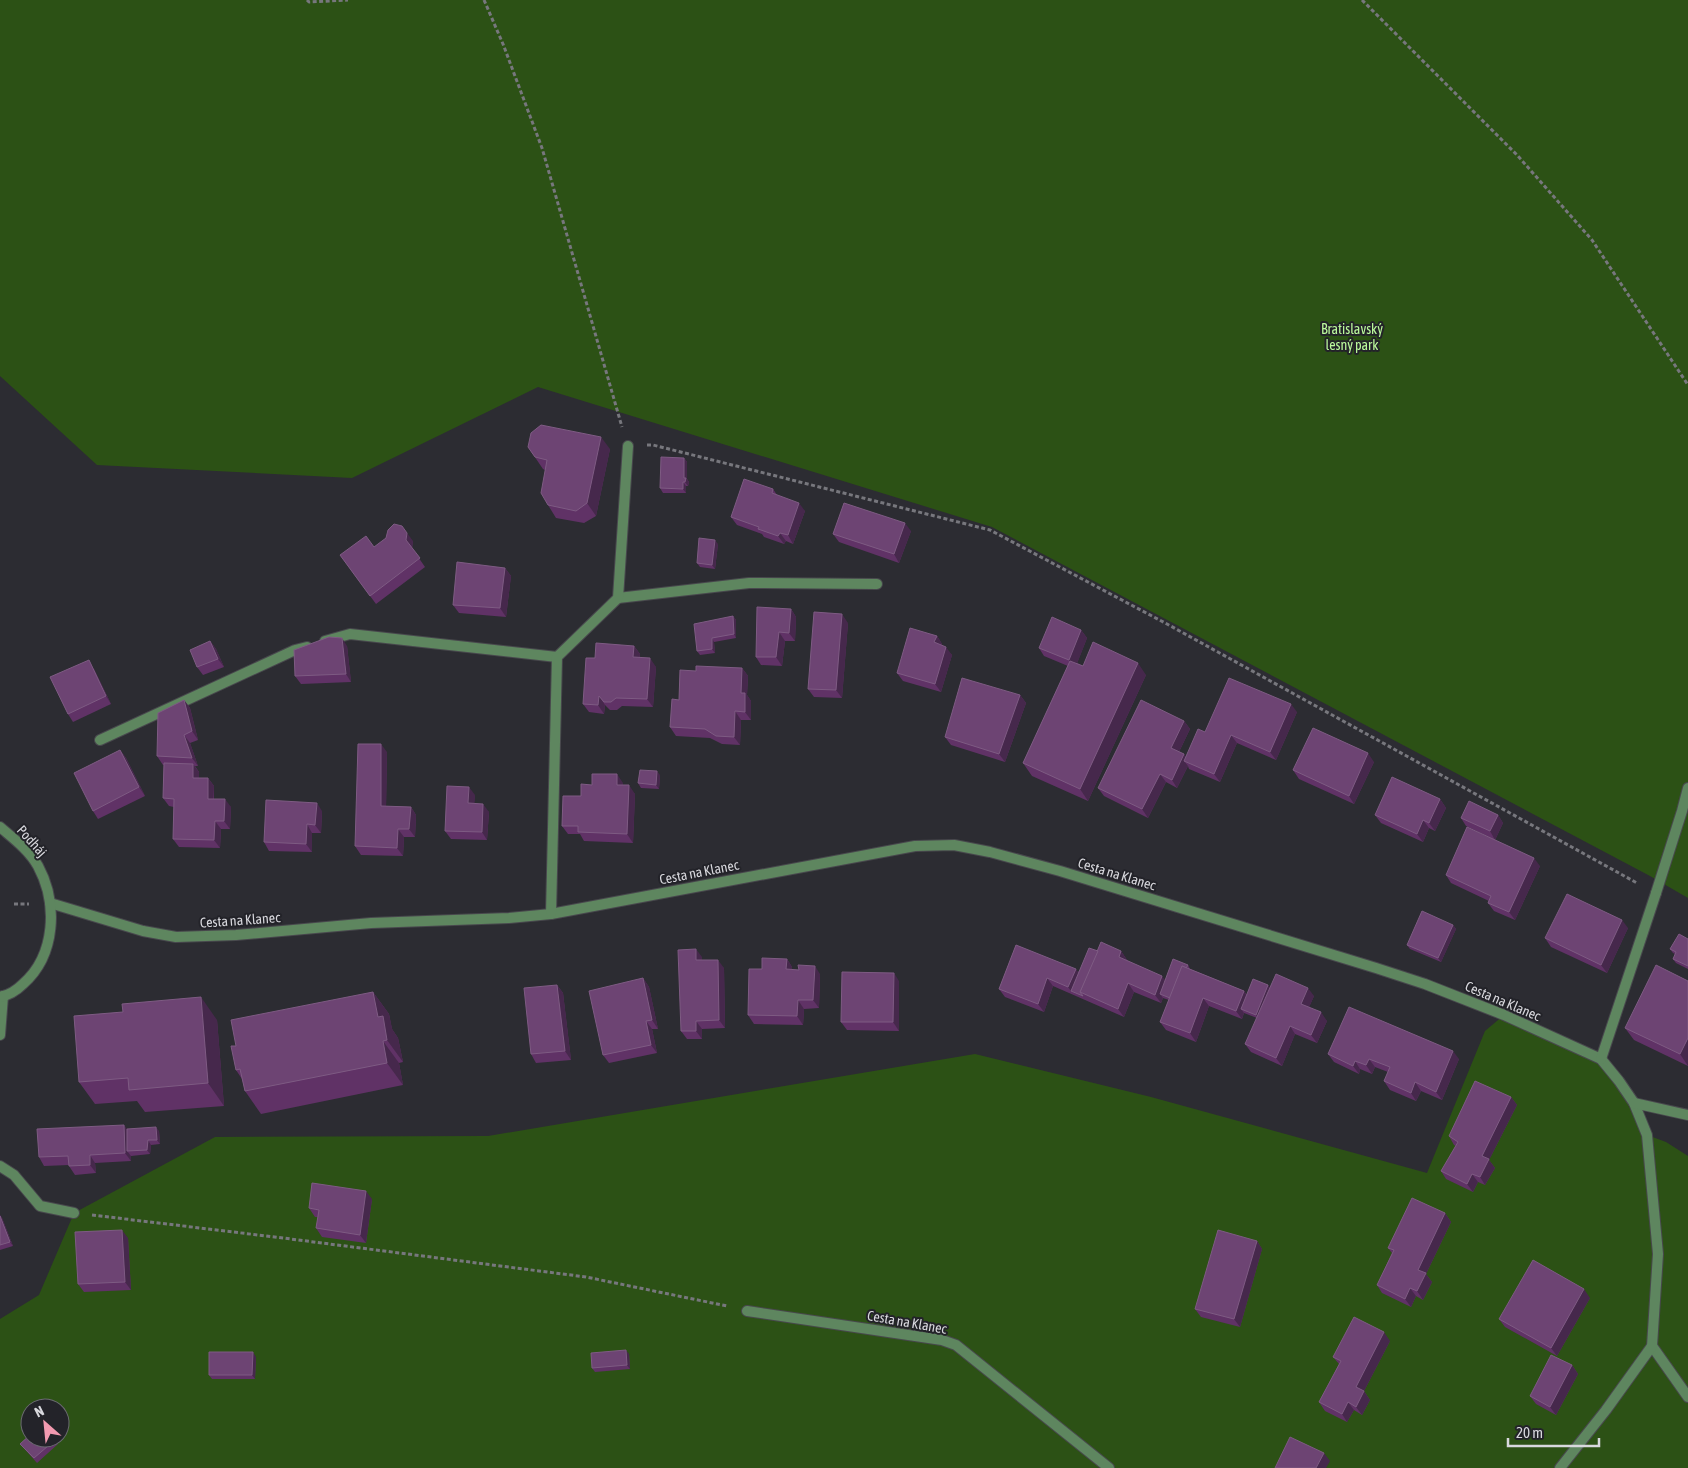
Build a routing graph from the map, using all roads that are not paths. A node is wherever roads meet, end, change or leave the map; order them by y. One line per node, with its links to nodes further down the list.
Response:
1 (628, 446): 3 (street)
2 (877, 584): 3 (street)
3 (618, 598): 4 (street)
4 (557, 657): 5 (street); 9 (street)
5 (100, 740)
6 (1688, 788): 12 (street)
7 (0, 827): 8 (street, Podháj)
8 (50, 903): 9 (street, Cesta na Klanec); 10 (street)
9 (551, 914): 12 (street, Cesta na Klanec)
10 (2, 997): 11 (street)
11 (0, 1036)
12 (1601, 1059): 13 (street, Cesta na Klanec)
13 (1634, 1104): 14 (street); 18 (street, Cesta na Klanec)
14 (1688, 1115)
15 (0, 1166): 16 (street)
16 (74, 1213)
17 (747, 1311): 20 (street, Cesta na Klanec)
18 (1652, 1346): 19 (street); 21 (street)
19 (1688, 1397)
20 (1109, 1468)
21 (1560, 1468)

